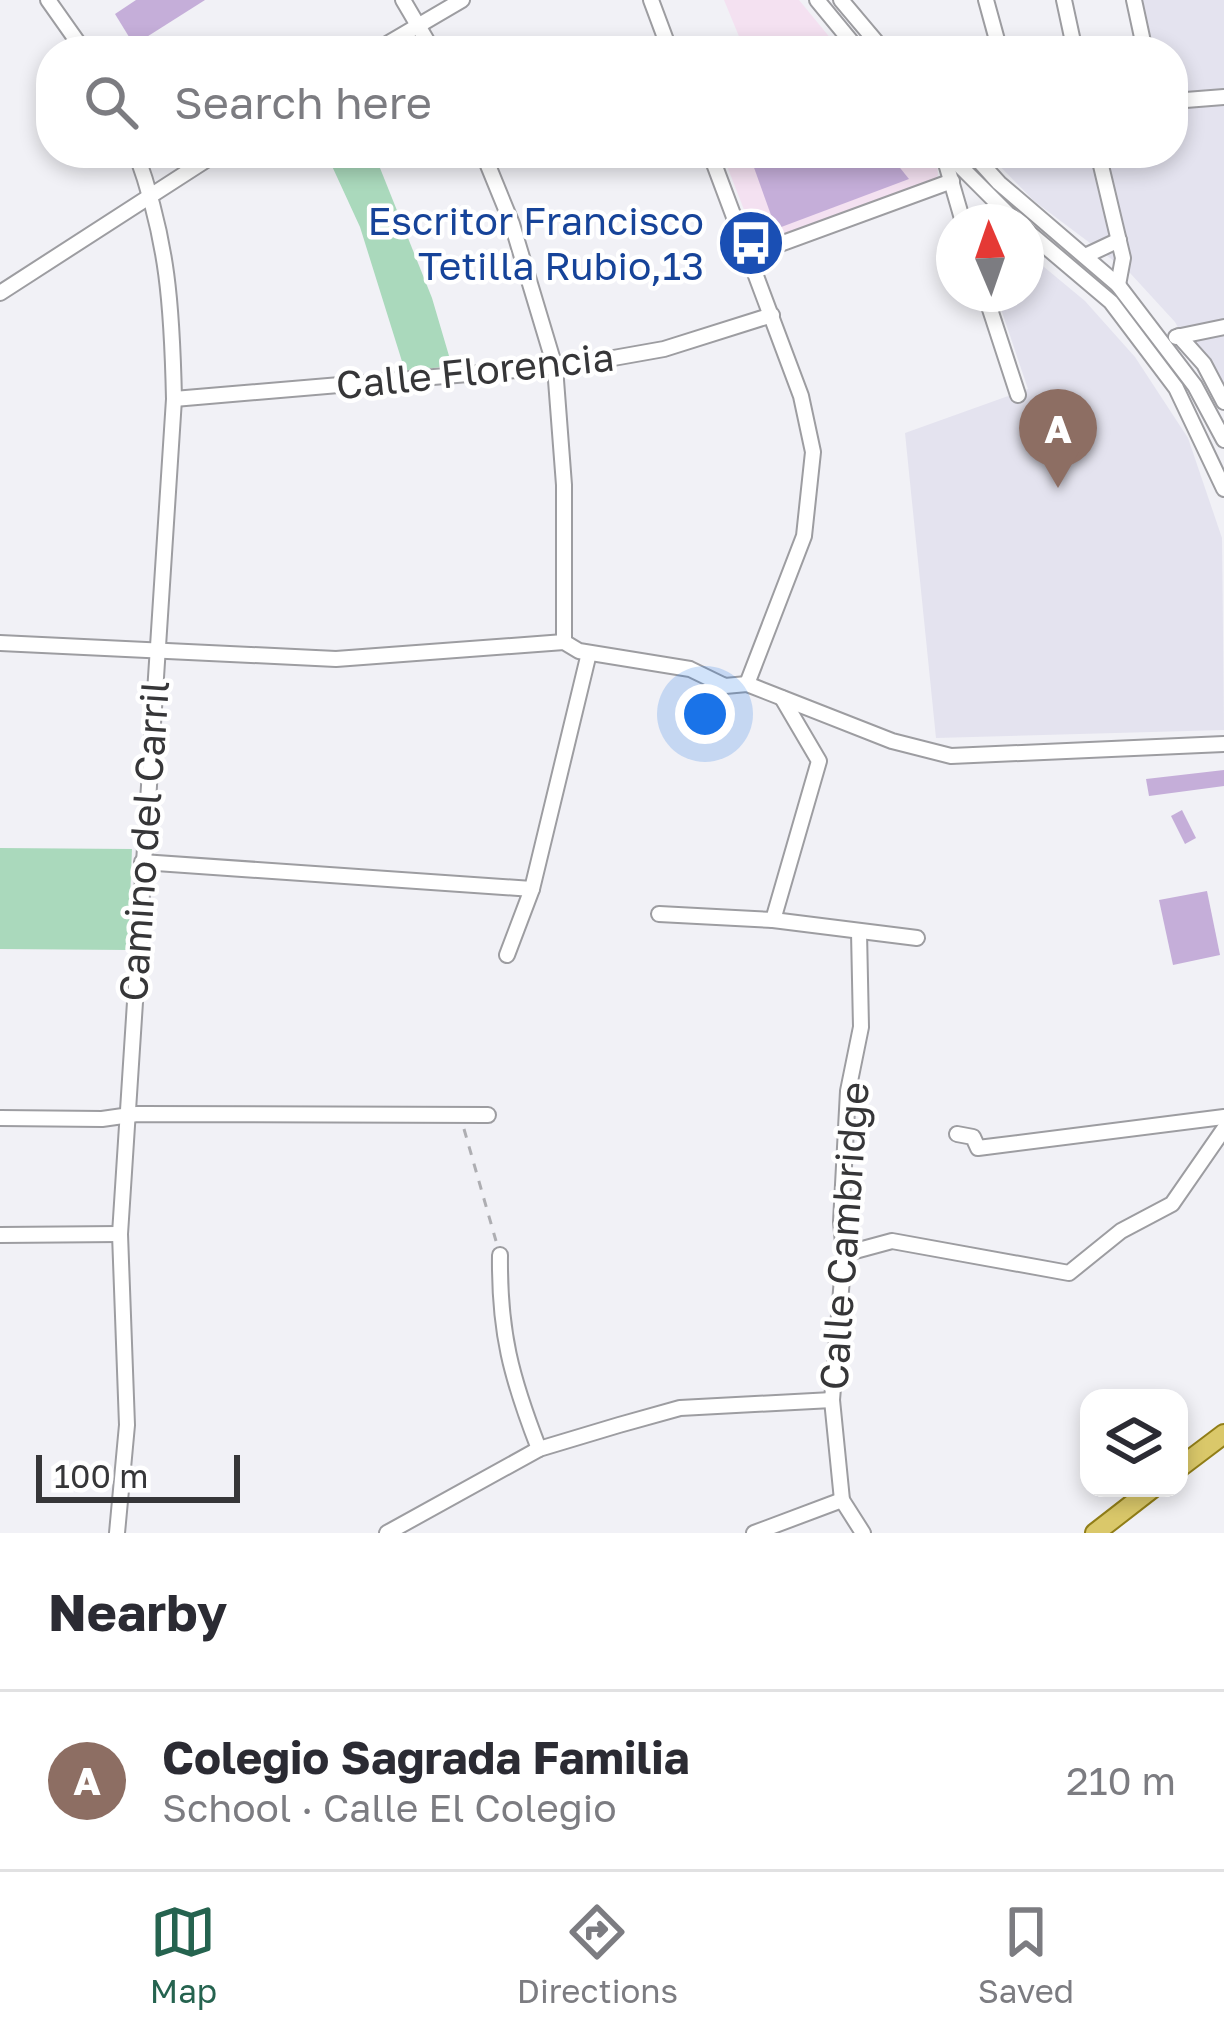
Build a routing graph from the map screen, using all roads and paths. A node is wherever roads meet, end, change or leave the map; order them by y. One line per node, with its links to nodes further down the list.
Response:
1 (48, 0): 11 (street)
2 (404, 0): 10 (street)
3 (462, 0): 10 (street)
4 (650, 0): 14 (street)
5 (817, 0): 15 (street)
6 (841, 0): 16 (street)
7 (986, 0): 17 (street)
8 (1064, 0): 18 (street)
9 (1135, 0): 19 (street)
10 (418, 23): 12 (street); 13 (street)
11 (73, 36)
12 (398, 36)
13 (425, 36)
14 (664, 36)
15 (847, 36)
16 (871, 36)
17 (996, 36)
18 (1072, 36)
19 (1142, 36)
20 (1224, 97): 21 (street)
21 (1188, 99)
22 (141, 168): 31 (street, Camino del Carril)
23 (193, 168): 31 (street)
24 (488, 168): 44 (street)
25 (716, 168): 36 (street)
26 (949, 168): 30 (street)
27 (960, 168): 33 (street)
28 (986, 168): 37 (street)
29 (1102, 168): 34 (street)
30 (952, 181): 32 (street); 36 (street)
31 (151, 194): 39 (street); 46 (street, Camino del Carril)
32 (958, 204)
33 (996, 204)
34 (1119, 240): 37 (street); 38 (street)
35 (1044, 245): 49 (street)
36 (750, 255): 41 (street)
37 (1084, 256): 38 (street)
38 (1118, 285): 43 (street)
39 (0, 293)
40 (991, 312): 45 (street)
41 (772, 315): 44 (street, Calle Florencia); 54 (street)
42 (1224, 327): 43 (street)
43 (1171, 338): 47 (street); 48 (street)
44 (555, 367): 46 (street, Calle Florencia); 51 (street)
45 (1018, 395)
46 (174, 399): 52 (street, Camino del Carril)
47 (1224, 402)
48 (1222, 428)
49 (1224, 489)
50 (0, 643): 52 (street)
51 (564, 643): 52 (street); 53 (street)
52 (155, 650): 57 (street, Camino del Carril)
53 (589, 653): 54 (street); 58 (street)
54 (747, 684): 55 (street)
55 (782, 698): 56 (street); 60 (street)
56 (1224, 744)
57 (142, 862): 58 (street); 66 (street, Camino del Carril)
58 (532, 890): 63 (street)
59 (658, 914): 60 (street)
60 (773, 920): 61 (street)
61 (859, 932): 62 (street); 73 (street, Calle Cambridge)
62 (917, 938)
63 (507, 955)
64 (460, 1114): 65 (street); 66 (street); 74 (path)
65 (488, 1114)
66 (127, 1117): 68 (street); 71 (street, Camino del Carril)
67 (1224, 1117): 70 (street)
68 (0, 1118)
69 (1224, 1130): 73 (street)
70 (957, 1134)
71 (120, 1234): 72 (street); 81 (street, Camino del Carril)
72 (0, 1235)
73 (844, 1254): 75 (street, Calle Cambridge)
74 (500, 1255): 77 (street)
75 (832, 1400): 77 (street); 80 (street, Calle Cambridge)
76 (1224, 1434): 78 (main road)
77 (539, 1449): 82 (street)
78 (1188, 1461)
79 (1141, 1497): 85 (main road)
80 (842, 1500): 83 (street); 84 (street, Calle Cambridge)
81 (117, 1533)
82 (387, 1533)
83 (754, 1533)
84 (862, 1533)
85 (1095, 1533)

